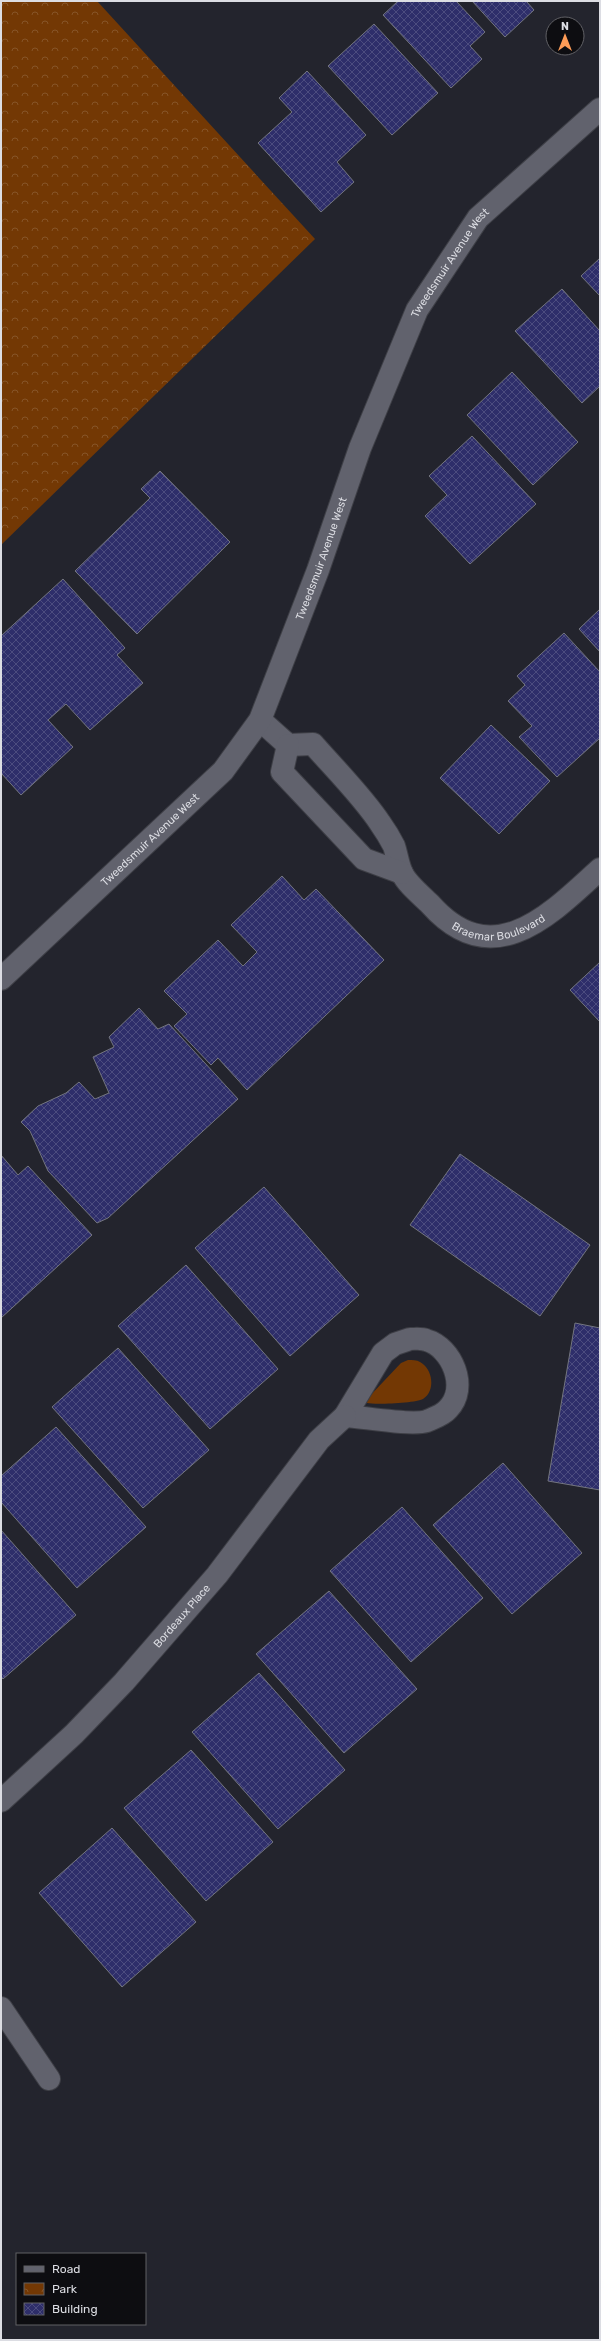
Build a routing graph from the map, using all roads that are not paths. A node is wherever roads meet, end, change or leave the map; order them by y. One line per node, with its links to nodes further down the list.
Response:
1 (600, 109): 2 (street, Tweedsmuir Avenue West)
2 (260, 720): 3 (street); 6 (street, Tweedsmuir Avenue West)
3 (288, 745): 5 (street, Braemar Boulevard); 5 (street, Braemar Boulevard)
4 (600, 870): 5 (street, Braemar Boulevard)
5 (402, 873)
6 (1, 979)
7 (345, 1416): 7 (street, Bordeaux Place); 8 (street, Bordeaux Place)
8 (1, 1801)
9 (1, 2008): 10 (street)
10 (49, 2079)

